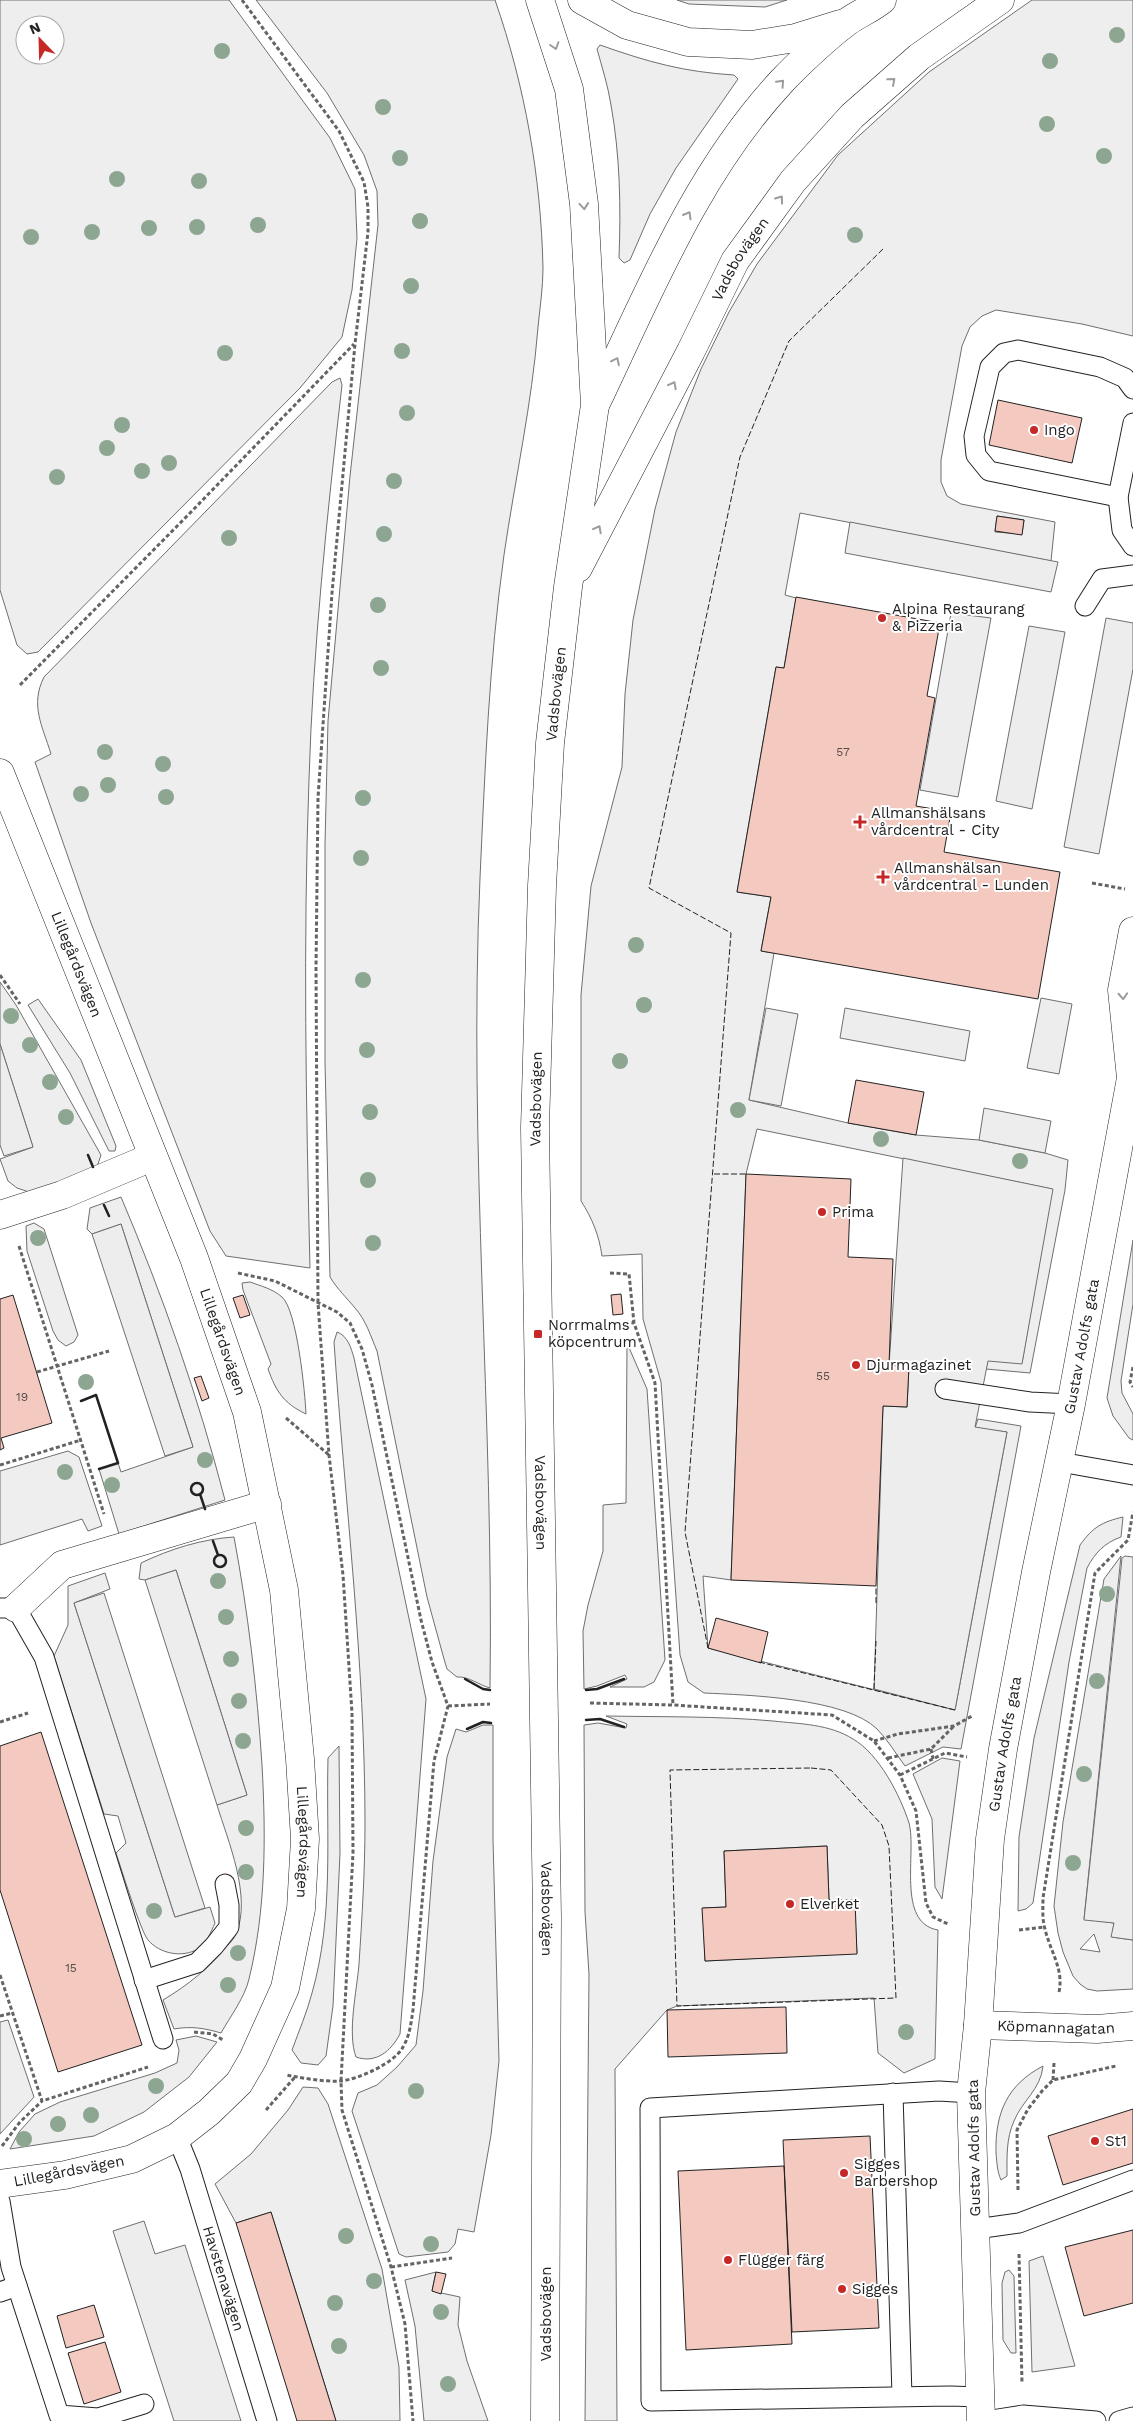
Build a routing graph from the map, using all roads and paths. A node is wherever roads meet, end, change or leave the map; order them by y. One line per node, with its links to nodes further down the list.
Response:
1 (242, 0): 7 (path)
2 (540, 0): 9 (main road, Vadsbovägen, one-way to 9)
3 (582, 0): 6 (main road, Vadsbovägen)
4 (882, 0): 6 (main road, Vadsbovägen)
5 (1000, 0): 14 (main road, Vadsbovägen, one-way to 5)
6 (846, 23): 9 (main road, Vadsbovägen, one-way to 6)
7 (355, 344): 16 (path); 28 (path)
8 (1133, 389): 11 (lane)
9 (595, 405): 14 (main road, Vadsbovägen)
10 (1133, 423): 11 (lane)
11 (1118, 497): 12 (lane)
12 (1133, 546)
13 (1133, 575): 15 (lane)
14 (568, 588): 95 (main road, Vadsbovägen)
15 (1085, 606)
16 (20, 685)
17 (0, 774): 24 (main road, Lillegårdsvägen)
18 (1092, 883): 19 (path)
19 (1124, 890)
20 (1133, 931): 23 (main road, Gustav Adolfs gata, one-way to 23)
21 (0, 975): 22 (path)
22 (20, 1004)
23 (1132, 1076): 37 (main road, Gustav Adolfs gata)
24 (152, 1157): 25 (main road); 44 (main road, Lillegårdsvägen)
25 (4, 1213): 32 (path)
26 (234, 1272): 28 (path)
27 (610, 1273): 30 (path)
28 (318, 1303): 40 (path); 52 (path)
29 (625, 1322): 30 (path)
30 (634, 1323): 51 (path)
31 (108, 1350): 32 (path)
32 (58, 1365): 34 (path); 39 (path)
33 (1133, 1367): 35 (path)
34 (36, 1372)
35 (1133, 1387)
36 (945, 1388): 37 (lane)
37 (1071, 1404): 41 (main road, Gustav Adolfs gata)
38 (279, 1411): 40 (path)
39 (81, 1440): 42 (path); 47 (path)
40 (329, 1455): 76 (path)
41 (1060, 1462): 43 (lane); 70 (main road, Gustav Adolfs gata)
42 (0, 1465)
43 (1133, 1475)
44 (267, 1504): 47 (main road); 80 (main road, Lillegårdsvägen)
45 (1133, 1512): 46 (path)
46 (1132, 1526): 63 (path)
47 (115, 1548): 48 (main road)
48 (8, 1608): 66 (lane)
49 (590, 1703): 51 (path)
50 (490, 1704): 52 (path)
51 (672, 1705): 55 (path)
52 (448, 1706): 76 (path)
53 (974, 1714): 54 (path)
54 (954, 1726): 55 (path); 56 (path)
55 (874, 1741): 58 (path)
56 (931, 1749): 58 (path); 59 (path)
57 (961, 1755): 59 (path)
58 (888, 1758): 60 (path)
59 (933, 1759): 60 (path)
60 (900, 1775): 62 (path)
61 (225, 1884): 66 (lane)
62 (953, 1925)
63 (1044, 1927): 64 (path); 67 (path)
64 (1021, 1930)
65 (0, 1975): 68 (path)
66 (144, 1980): 72 (lane)
67 (1059, 1991)
68 (12, 2013): 69 (path); 79 (path)
69 (0, 2016)
70 (978, 2025): 71 (main road, Köpmannagatan); 78 (main road, Gustav Adolfs gata)
71 (1133, 2026)
72 (163, 2039): 79 (path)
73 (1055, 2061): 75 (path)
74 (296, 2076): 76 (path)
75 (1053, 2080)
76 (341, 2081): 87 (path)
77 (893, 2094): 78 (lane); 89 (lane); 89 (lane)
78 (970, 2094): 85 (main road, Gustav Adolfs gata)
79 (42, 2101): 81 (path)
80 (177, 2137): 83 (main road, Lillegårdsvägen); 93 (lane, Havstenavägen)
81 (0, 2148)
82 (1133, 2180): 85 (lane)
83 (0, 2184)
84 (0, 2201): 88 (lane)
85 (976, 2229): 91 (main road, Gustav Adolfs gata)
86 (452, 2258): 87 (path)
87 (391, 2267): 94 (path)
88 (8, 2289): 90 (lane)
89 (902, 2396): 91 (lane)
90 (144, 2404)
91 (982, 2413): 96 (lane)
92 (1133, 2417): 97 (lane)
93 (267, 2421)
94 (413, 2421)
95 (545, 2421)
96 (1096, 2421)
97 (1119, 2421)

